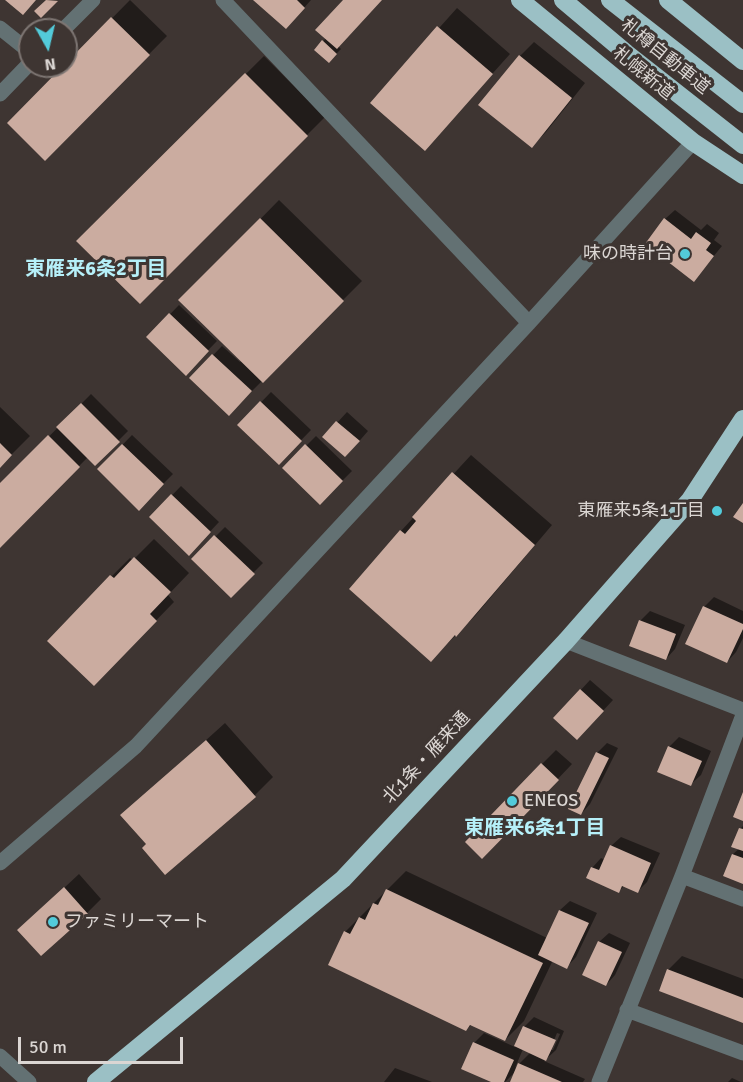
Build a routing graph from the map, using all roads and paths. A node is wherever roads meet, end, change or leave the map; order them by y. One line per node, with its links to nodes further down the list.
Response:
1 (93, 0): 7 (street)
2 (223, 0): 17 (street)
3 (520, 0): 14 (highway, 札幌新道)
4 (563, 0): 15 (highway, 札樽自動車道)
5 (610, 0): 13 (highway, 札樽自動車道)
6 (668, 0): 10 (highway)
7 (75, 18)
8 (0, 28): 9 (street)
9 (18, 42)
10 (743, 61)
11 (18, 75): 12 (street)
12 (0, 94)
13 (743, 104)
14 (693, 142): 16 (highway, 札幌新道); 17 (street)
15 (743, 145)
16 (743, 175)
17 (528, 323): 22 (street)
18 (743, 419): 19 (highway, 北1条・雁来通)
19 (566, 642): 20 (street); 29 (highway, 北1条・雁来通)
20 (743, 710)
21 (743, 716): 23 (street)
22 (0, 863)
23 (682, 876): 24 (street); 25 (street)
24 (743, 899)
25 (627, 1010): 26 (street); 30 (street)
26 (743, 1053)
27 (0, 1056): 28 (street)
28 (29, 1082)
29 (96, 1082)
30 (598, 1082)

